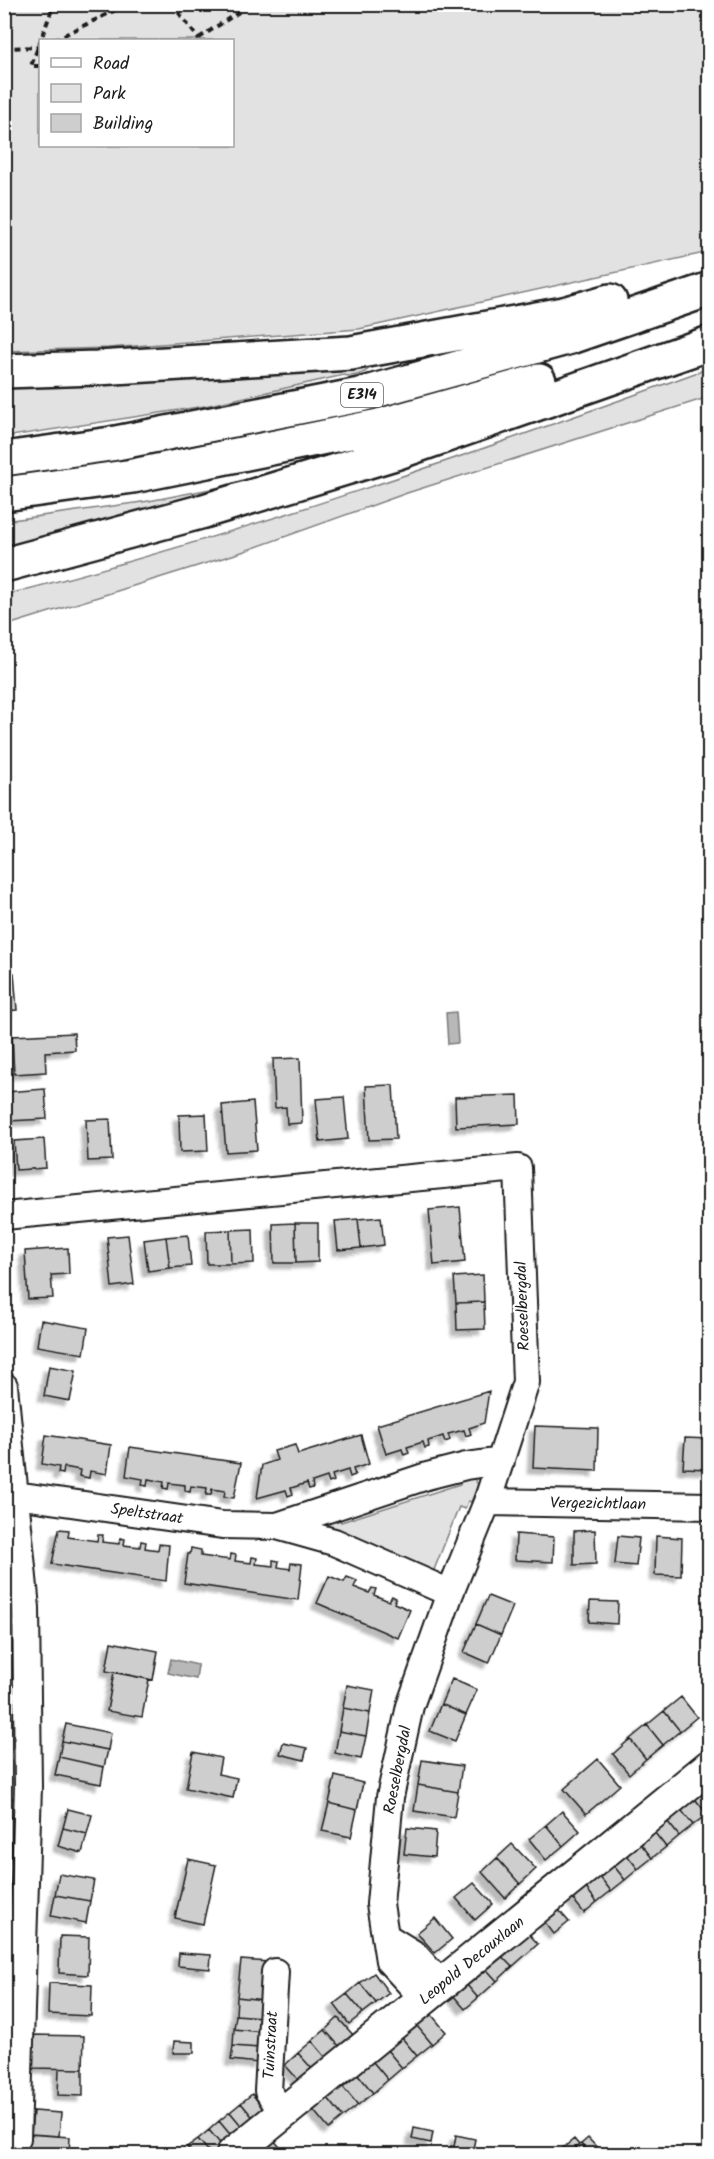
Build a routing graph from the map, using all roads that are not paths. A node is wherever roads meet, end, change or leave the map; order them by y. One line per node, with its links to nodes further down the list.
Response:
1 (710, 271): 5 (highway)
2 (710, 289): 6 (highway, E314)
3 (710, 327): 7 (highway, E314)
4 (710, 343): 8 (highway)
5 (4, 371)
6 (4, 459)
7 (4, 494)
8 (4, 565)
9 (4, 1216): 11 (street, Roeselbergdal)
10 (4, 1386): 12 (street)
11 (501, 1461): 13 (street, Roeselbergdal); 15 (street, Speltstraat)
12 (16, 1495): 15 (street, Speltstraat); 18 (street)
13 (487, 1502): 14 (street, Vergezichtlaan); 16 (street, Roeselbergdal)
14 (710, 1506)
15 (277, 1526): 16 (street, Speltstraat)
16 (450, 1593): 20 (street, Roeselbergdal)
17 (710, 1766): 20 (street, Leopold Decouxlaan)
18 (16, 1790): 22 (street)
19 (275, 1972): 21 (street, Tuinstraat)
20 (433, 1992): 21 (street, Leopold Decouxlaan)
21 (283, 2114): 23 (street, Leopold Decouxlaan)
22 (11, 2154)
23 (233, 2154)

